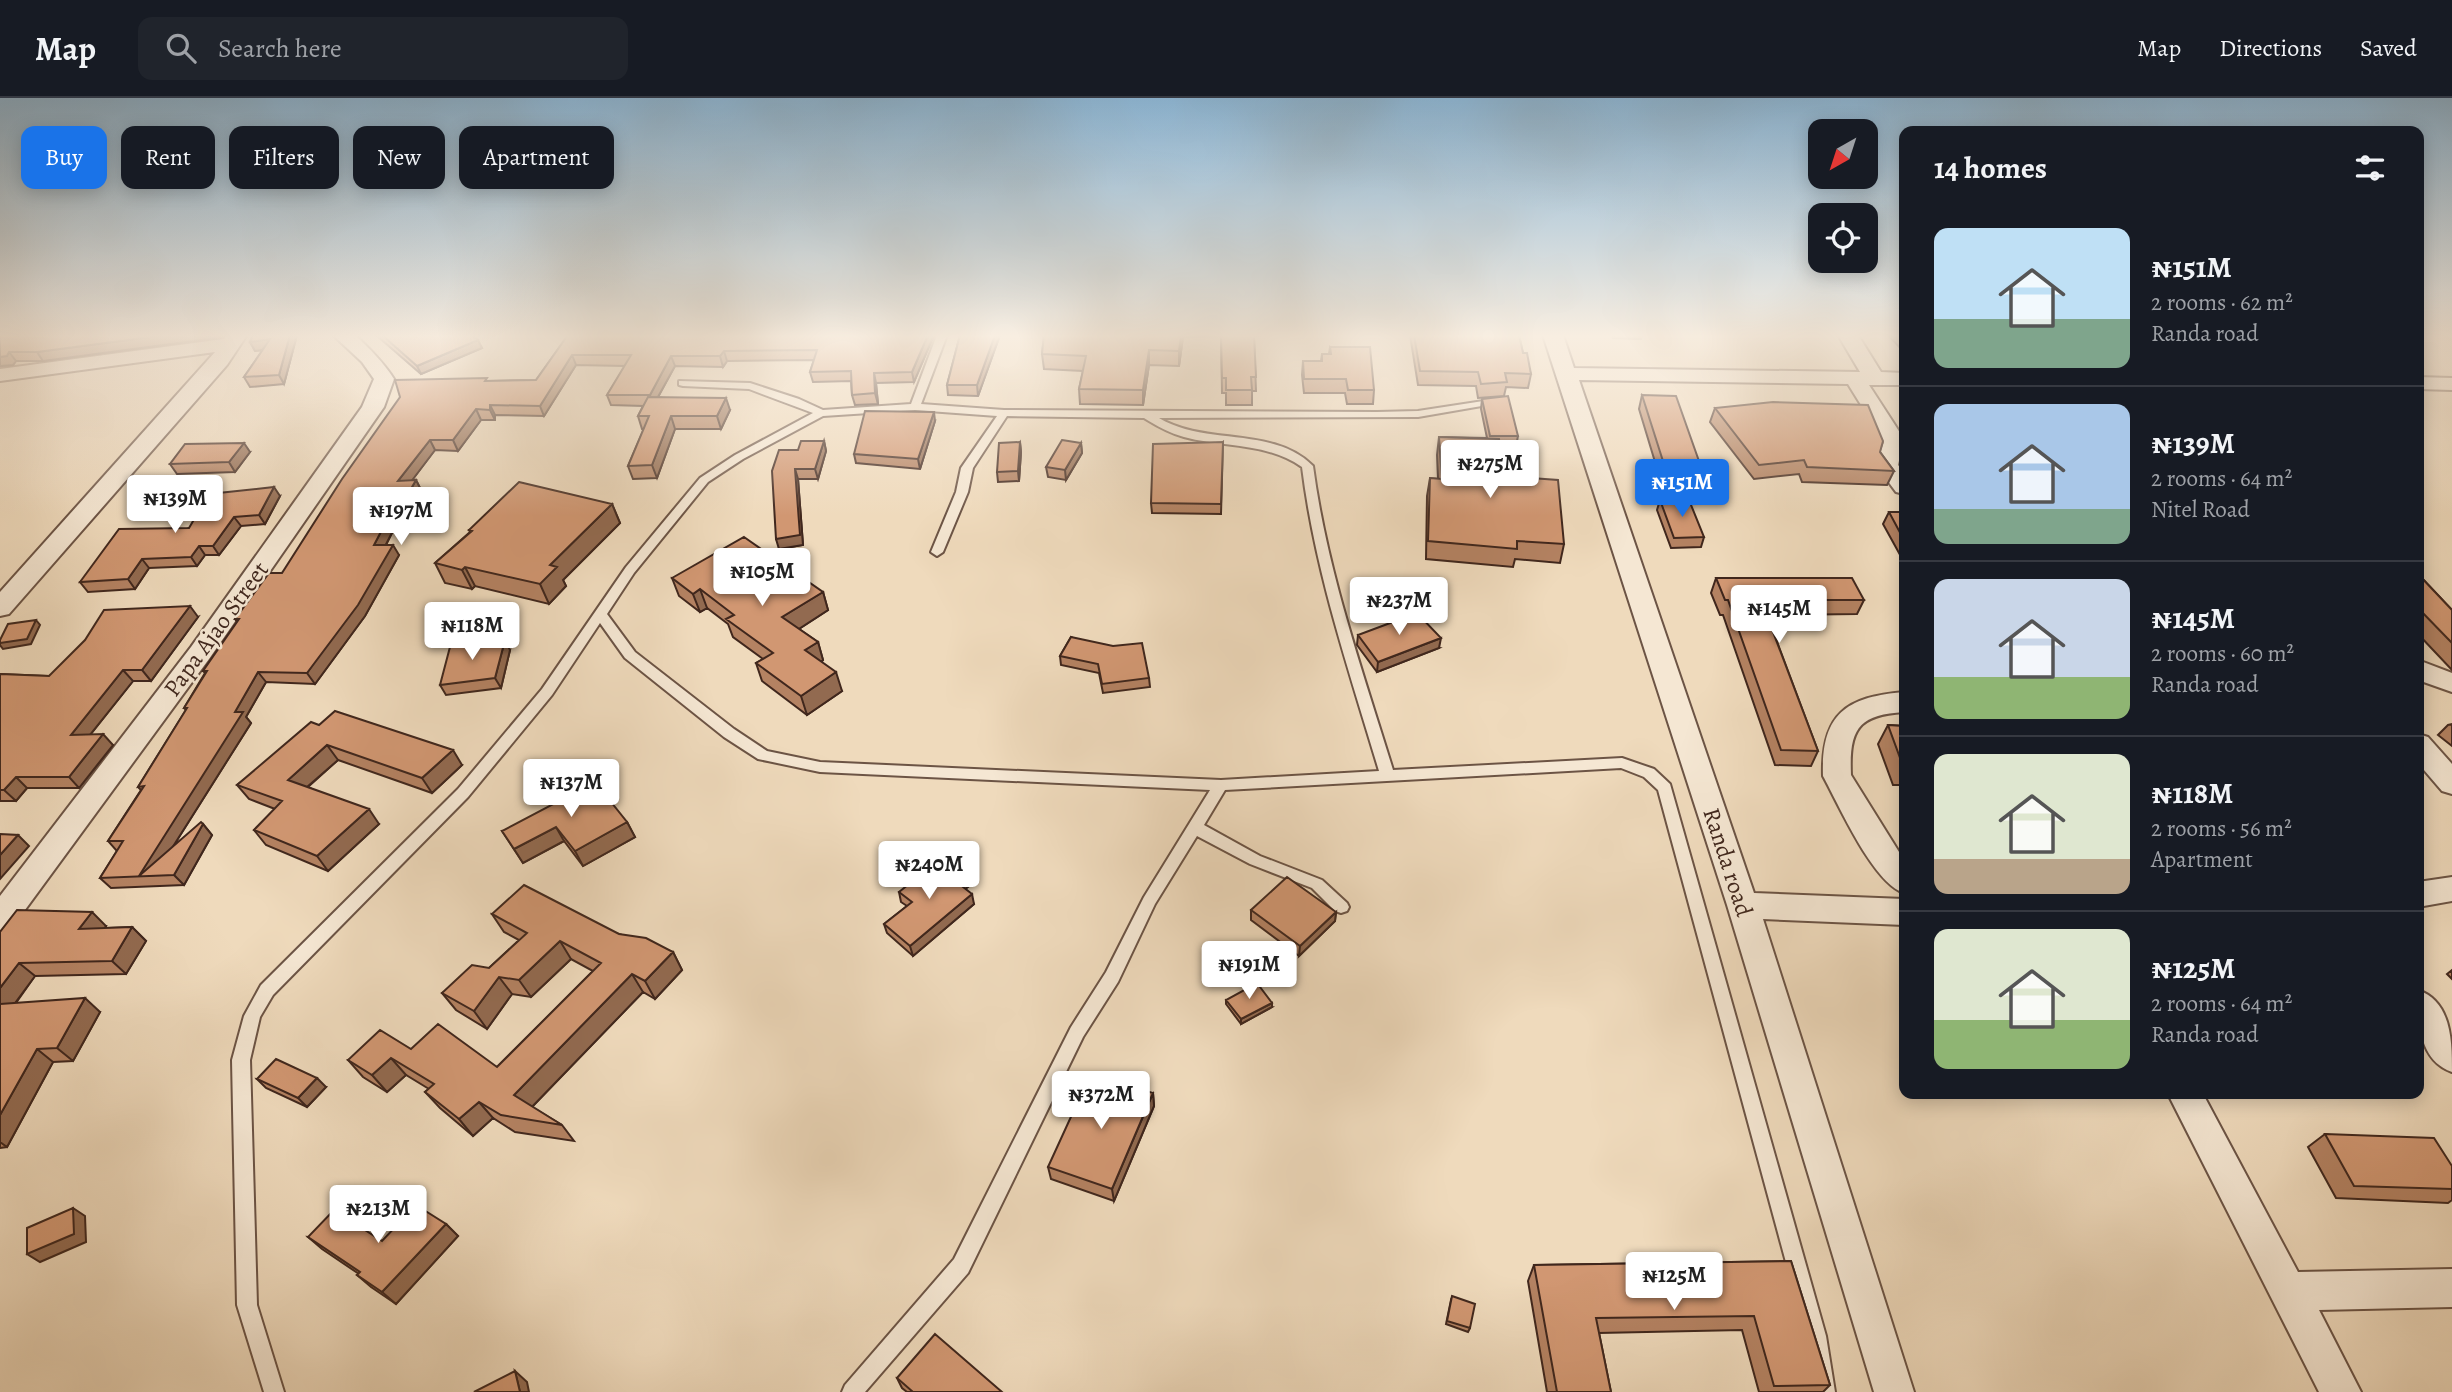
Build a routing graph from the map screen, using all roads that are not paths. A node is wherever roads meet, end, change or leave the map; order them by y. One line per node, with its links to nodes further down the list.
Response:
1 (187, 395): 14 (street)
2 (378, 395): 32 (street, Papa Ajao Street)
3 (778, 395): 9 (lane)
4 (920, 395): 8 (lane)
5 (1572, 395): 29 (street, Randa road)
6 (1872, 395): 12 (street)
7 (1507, 400): 11 (lane)
8 (915, 407): 9 (lane); 10 (lane)
9 (821, 413): 17 (lane)
10 (1004, 413): 11 (lane); 13 (lane)
11 (1146, 415): 22 (lane)
12 (1899, 481)
13 (937, 552)
14 (28, 578): 15 (street); 16 (street)
15 (0, 581)
16 (0, 608)
17 (601, 615): 24 (lane); 38 (lane)
18 (2424, 671): 19 (street)
19 (2452, 683)
20 (1899, 703): 26 (street)
21 (2424, 751): 23 (street)
22 (1388, 777): 24 (lane); 40 (lane)
23 (2452, 783)
24 (1222, 785): 25 (lane)
25 (1196, 828): 30 (lane); 39 (lane)
26 (1899, 875)
27 (2452, 888): 28 (street)
28 (2424, 894)
29 (1743, 905): 31 (street); 41 (street, Randa road)
30 (1340, 907)
31 (1899, 912)
32 (0, 920)
33 (2424, 1014): 34 (street)
34 (2452, 1057)
35 (2188, 1099): 37 (street)
36 (2452, 1288): 37 (street)
37 (2288, 1292): 42 (street)
38 (274, 1392)
39 (852, 1392)
40 (1825, 1392)
41 (1894, 1392)
42 (2341, 1392)

